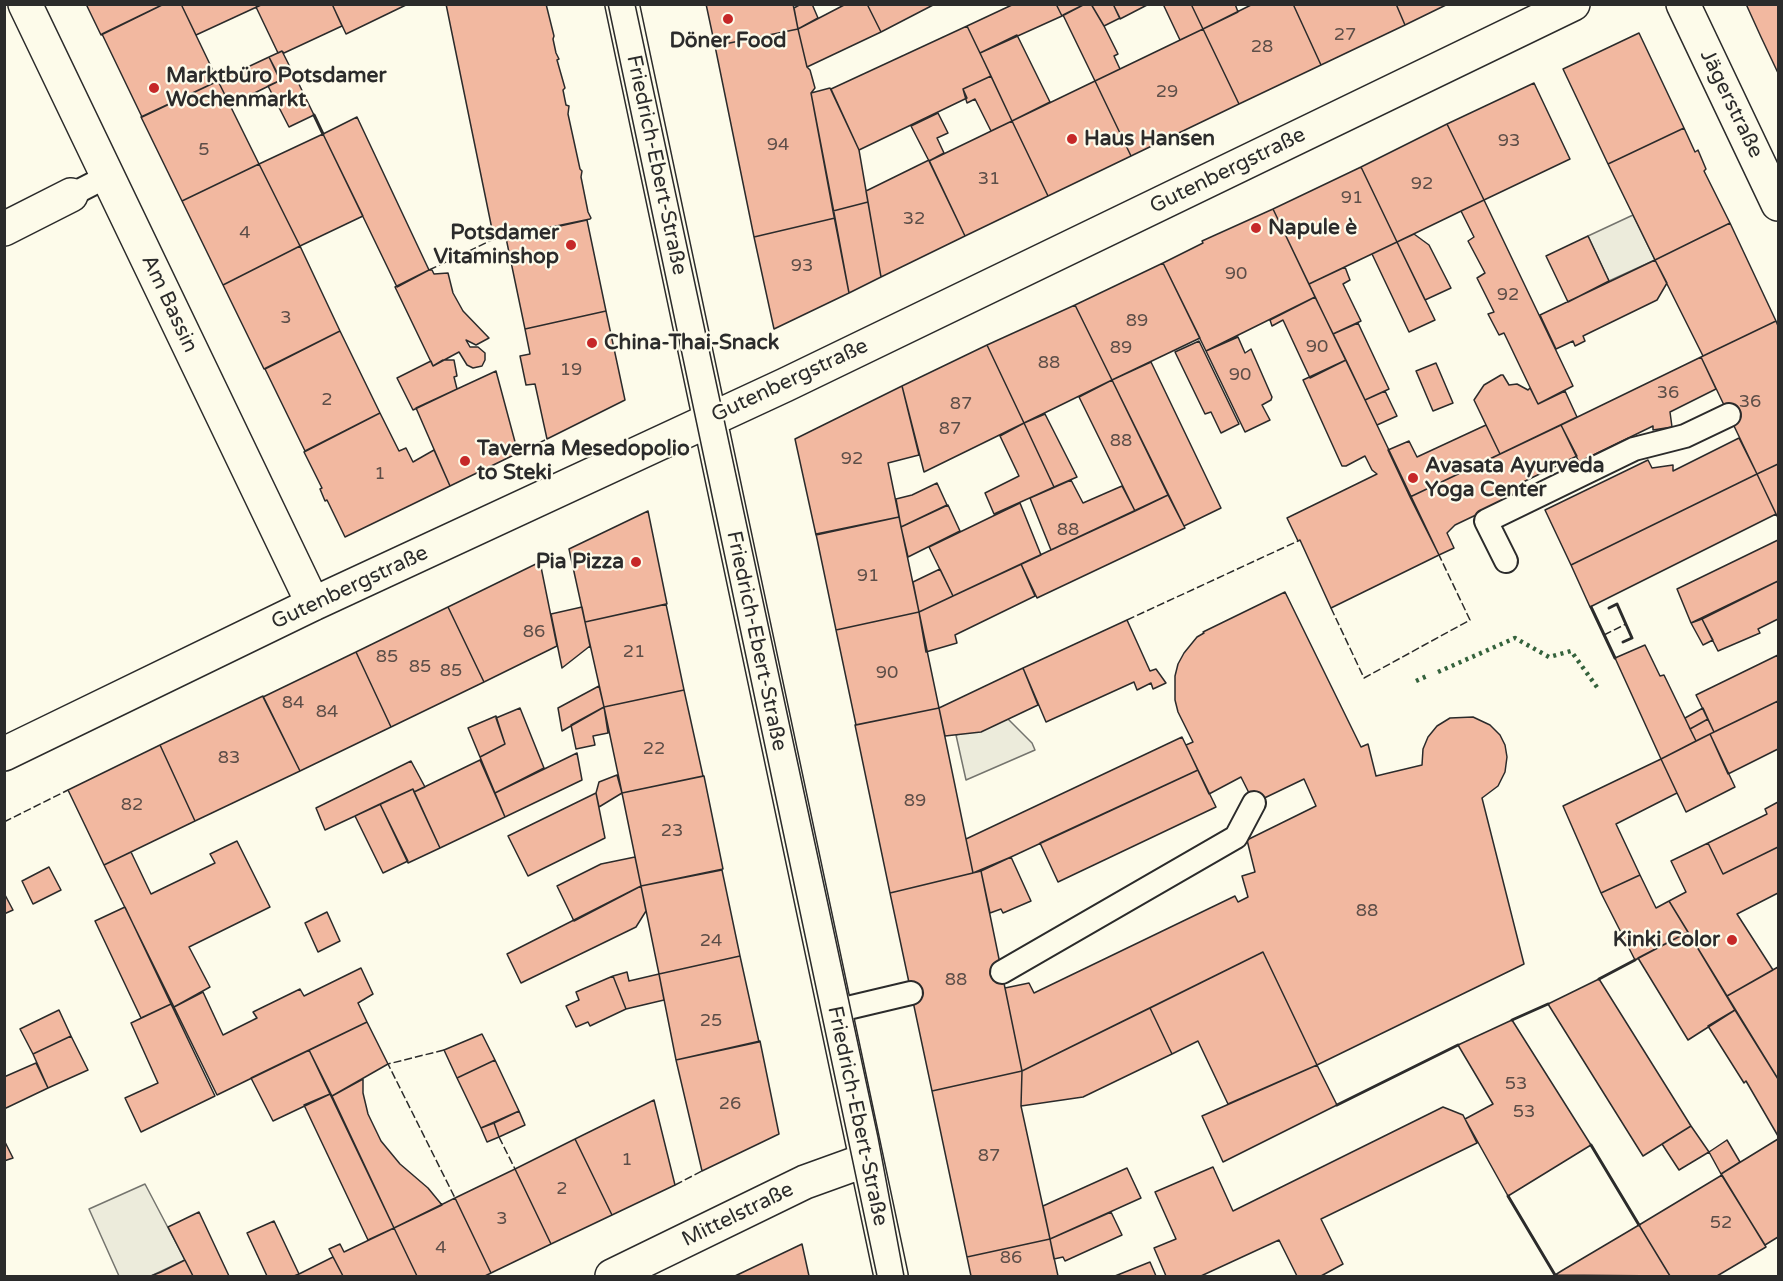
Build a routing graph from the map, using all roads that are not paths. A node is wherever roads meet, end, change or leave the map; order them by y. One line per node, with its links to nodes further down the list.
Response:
1 (25, 4): 5 (street, Am Bassin)
2 (622, 4): 10 (street, Friedrich-Ebert-Straße)
3 (1573, 4): 10 (street, Gutenbergstraße)
4 (1683, 4): 7 (street, Jägerstraße)
5 (108, 176): 6 (lane); 12 (street, Am Bassin)
6 (71, 195): 8 (street)
7 (1779, 204)
8 (4, 229)
9 (1728, 415): 11 (lane)
10 (710, 419): 12 (street, Gutenbergstraße); 17 (street, Friedrich-Ebert-Straße)
11 (1506, 561)
12 (313, 604): 13 (street, Gutenbergstraße)
13 (4, 754)
14 (1254, 804): 15 (lane)
15 (1002, 972)
16 (911, 993): 17 (lane)
17 (835, 1011): 18 (street, Friedrich-Ebert-Straße)
18 (867, 1160): 19 (street, Mittelstraße); 20 (street, Friedrich-Ebert-Straße)
19 (612, 1276)
20 (891, 1276)

